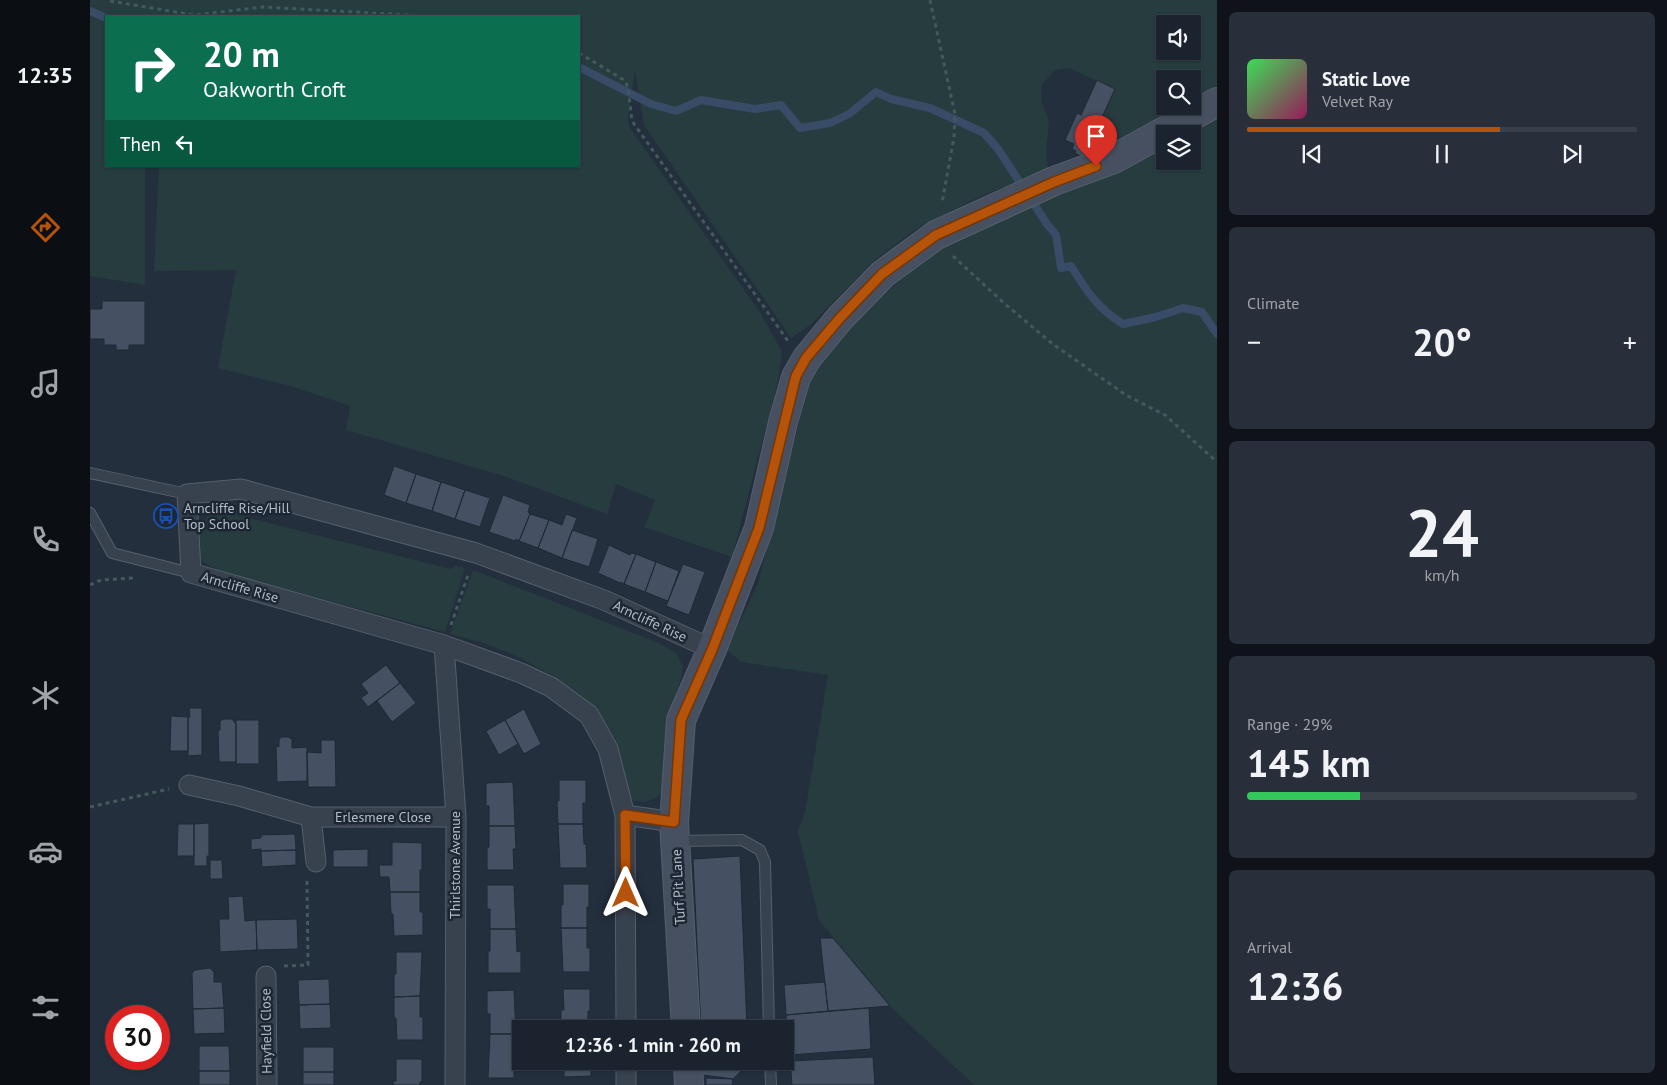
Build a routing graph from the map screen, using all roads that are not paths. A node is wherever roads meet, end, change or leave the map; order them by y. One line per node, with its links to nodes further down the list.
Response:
1 (1217, 102): 7 (street, Turf Pit Lane)
2 (90, 473): 3 (lane)
3 (187, 494): 5 (street, Arncliffe Rise); 7 (street, Arncliffe Rise)
4 (90, 513): 5 (lane)
5 (191, 573): 6 (street, Arncliffe Rise)
6 (444, 645): 9 (street, Arncliffe Rise); 11 (street, Thirlstone Avenue)
7 (712, 650): 12 (street, Turf Pit Lane)
8 (189, 785): 10 (street, Erlesmere Close)
9 (625, 815): 12 (street); 15 (street, Arncliffe Rise)
10 (311, 817): 11 (street, Erlesmere Close); 13 (street)
11 (456, 817): 22 (street, Thirlstone Avenue)
12 (675, 831): 16 (street, Turf Pit Lane); 17 (lane)
13 (316, 862)
14 (266, 976): 21 (street, Hayfield Close)
15 (626, 1020)
16 (686, 1020)
17 (769, 1020)
18 (626, 1070): 23 (street)
19 (688, 1070): 24 (street)
20 (770, 1070): 25 (lane)
21 (267, 1085)
22 (455, 1085)
23 (626, 1085)
24 (689, 1085)
25 (771, 1085)

